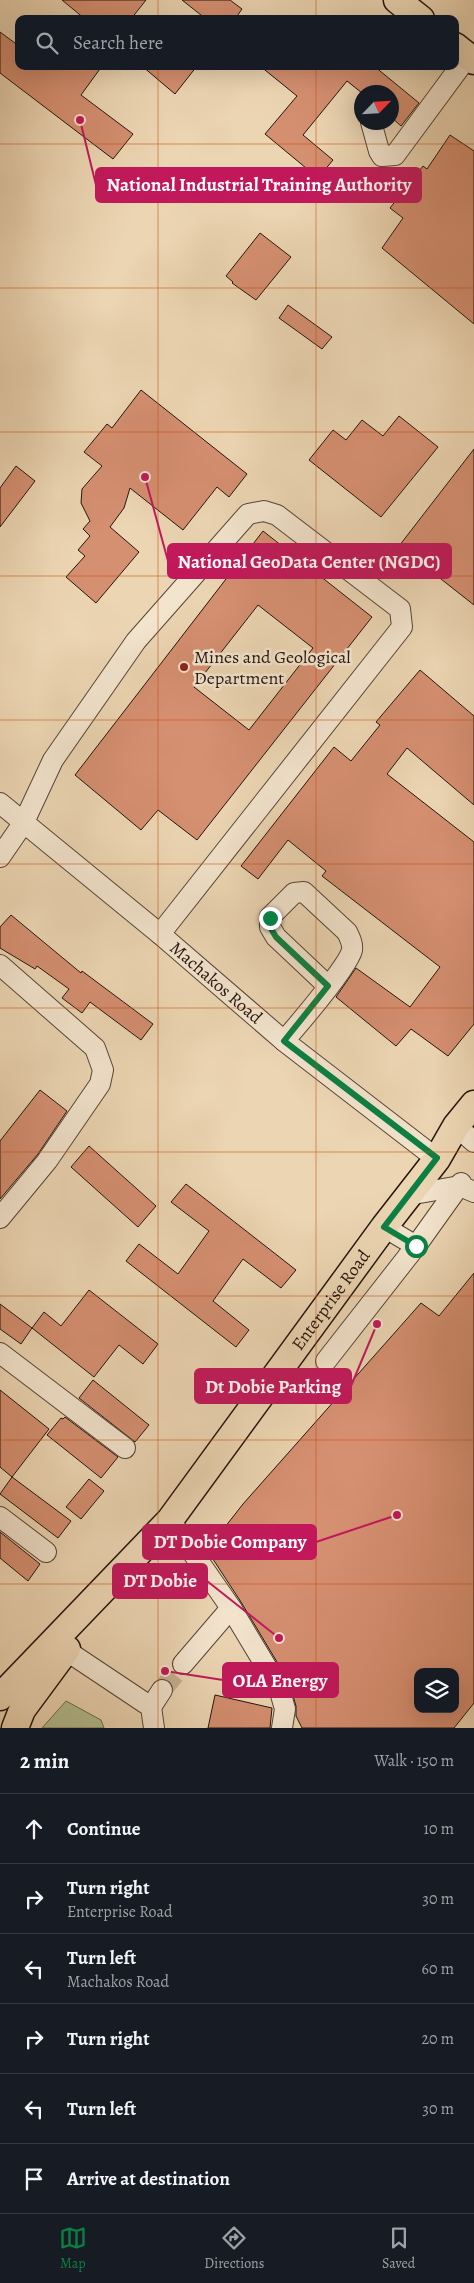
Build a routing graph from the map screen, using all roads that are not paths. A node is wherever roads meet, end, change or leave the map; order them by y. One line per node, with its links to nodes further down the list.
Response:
1 (397, 0): 2 (main road)
2 (416, 15)
3 (455, 70): 4 (street)
4 (373, 130)
5 (0, 803): 6 (street, Machakos Road)
6 (24, 822): 7 (street); 8 (street, Machakos Road); 8 (street)
7 (0, 857)
8 (160, 934): 11 (street, Machakos Road)
9 (0, 965): 17 (street)
10 (328, 986): 10 (street); 11 (street)
11 (284, 1041): 14 (street, Machakos Road)
12 (474, 1104): 13 (main road, Enterprise Road)
13 (465, 1134): 14 (main road, Enterprise Road)
14 (437, 1158): 16 (main road, Enterprise Road)
15 (465, 1187): 16 (street); 19 (street)
16 (408, 1195): 18 (main road, Enterprise Road)
17 (0, 1218)
18 (384, 1227): 19 (street); 24 (main road, Enterprise Road)
19 (416, 1246): 21 (street)
20 (0, 1353): 22 (street)
21 (326, 1361)
22 (125, 1448)
23 (0, 1516): 25 (street)
24 (170, 1520): 26 (street); 27 (main road, Enterprise Road)
25 (46, 1552)
26 (231, 1608): 28 (street); 34 (street)
27 (60, 1646): 30 (main road, Enterprise Road); 31 (street); 32 (main road, Enterprise Road)
28 (183, 1664)
29 (162, 1690): 31 (street)
30 (0, 1697)
31 (151, 1706): 33 (street)
32 (14, 1728)
33 (154, 1728)
34 (282, 1728)

